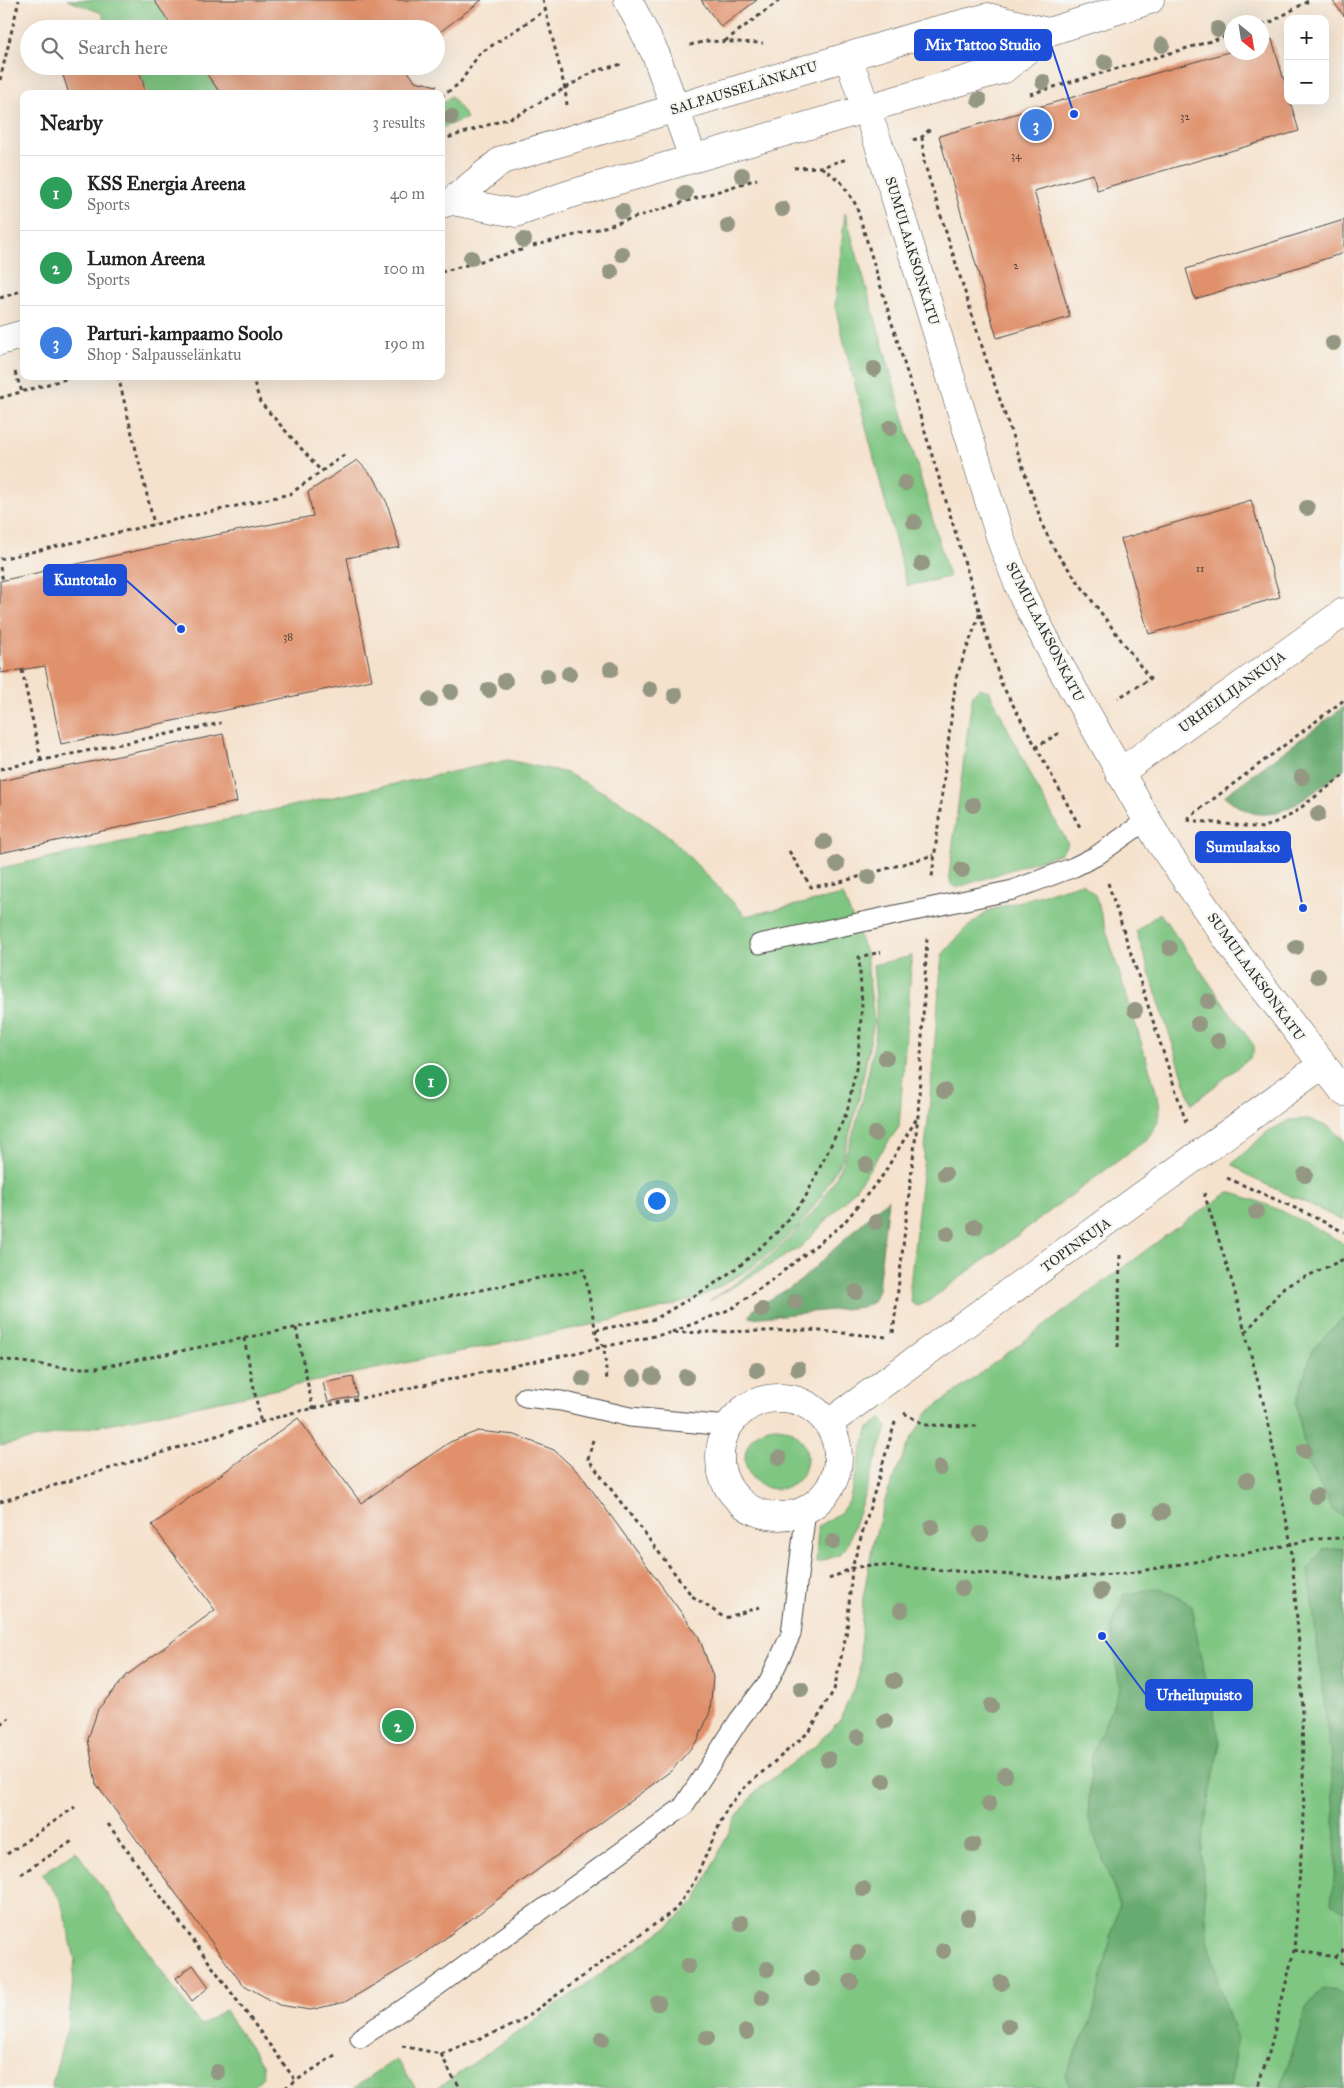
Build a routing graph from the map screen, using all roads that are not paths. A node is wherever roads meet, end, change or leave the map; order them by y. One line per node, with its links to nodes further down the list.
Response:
1 (628, 0): 5 (street)
2 (1150, 0): 3 (street, SALPAUSSELÄNKATU)
3 (1048, 32): 4 (street, SALPAUSSELÄNKATU); 6 (street, SALPAUSSELÄNKATU)
4 (848, 56): 5 (street, SALPAUSSELÄNKATU); 6 (street, SUMULAAKSONKATU)
5 (676, 109): 7 (street); 8 (street, SALPAUSSELÄNKATU)
6 (866, 109): 7 (street, SALPAUSSELÄNKATU); 12 (street, SUMULAAKSONKATU)
7 (693, 158): 8 (street, SALPAUSSELÄNKATU)
8 (447, 203)
9 (20, 335): 10 (street)
10 (0, 341)
11 (1344, 612): 12 (street, URHEILIJANKUJA)
12 (1119, 773): 13 (street, SUMULAAKSONKATU)
13 (1147, 820): 14 (lane); 15 (street, SUMULAAKSONKATU)
14 (759, 944)
15 (1322, 1065): 16 (street, SUMULAAKSONKATU); 18 (street, TOPINKUJA)
16 (1344, 1092)
17 (525, 1397): 19 (lane)
18 (830, 1423): 19 (street); 20 (street)
19 (728, 1426): 20 (street)
20 (806, 1510): 21 (lane)
21 (360, 2038)

